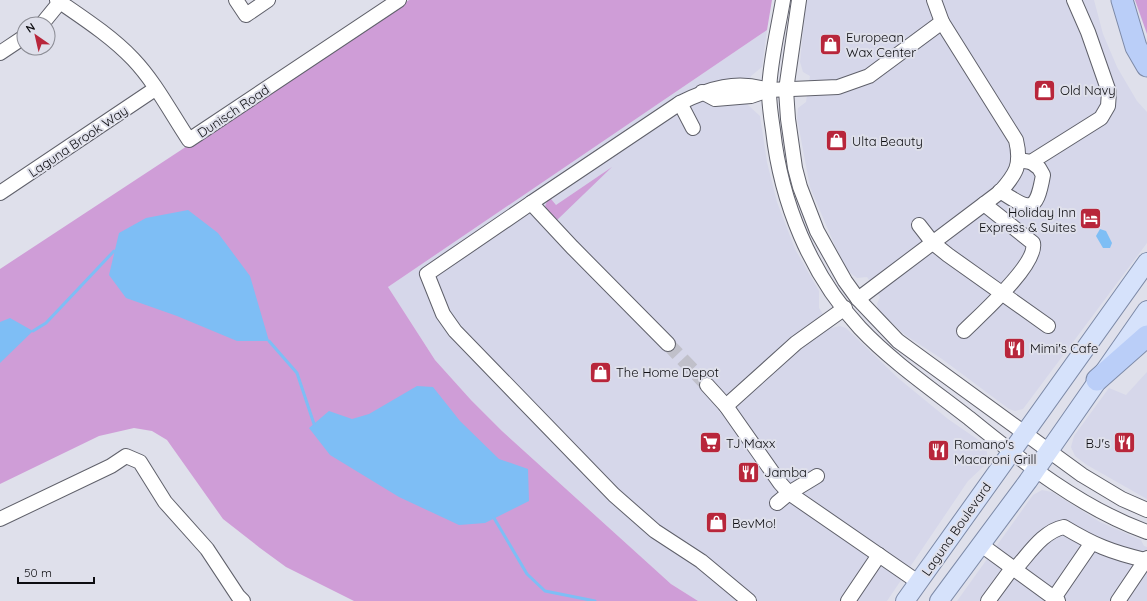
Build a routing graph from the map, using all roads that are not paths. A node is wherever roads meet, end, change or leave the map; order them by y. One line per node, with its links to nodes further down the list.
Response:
1 (236, 0): 2 (street)
2 (268, 0)
3 (399, 0): 15 (street, Dunisch Road)
4 (783, 0): 16 (street)
5 (799, 0): 17 (street)
6 (934, 0): 11 (street)
7 (1074, 0): 20 (street)
8 (1122, 0): 14 (highway)
9 (59, 1): 10 (street); 15 (street, Dunisch Road)
10 (48, 16)
11 (942, 22): 17 (street); 20 (street)
12 (16, 42): 13 (street)
13 (0, 53)
14 (1147, 66)
15 (155, 89): 22 (street, Laguna Brook Way)
16 (769, 90): 17 (street); 18 (street); 30 (street)
17 (786, 90): 29 (street)
18 (680, 103): 19 (street); 23 (street)
19 (693, 128)
20 (1025, 161): 21 (street); 21 (street)
21 (1000, 191): 24 (street)
22 (0, 193)
23 (532, 203): 35 (street); 57 (street)
24 (984, 204): 26 (street); 28 (street)
25 (919, 225): 26 (street)
26 (933, 243): 28 (street); 29 (street)
27 (1147, 262): 39 (main road, Laguna Boulevard)
28 (1002, 294): 32 (street); 33 (street)
29 (858, 299): 39 (street)
30 (845, 308): 38 (street); 40 (street)
31 (1147, 310): 36 (main road, Laguna Boulevard)
32 (1048, 326)
33 (964, 331)
34 (1147, 336): 36 (highway)
35 (668, 344)
36 (1097, 380): 41 (main road, Laguna Boulevard)
37 (708, 385): 38 (street)
38 (726, 406): 44 (street)
39 (1024, 432): 40 (main road, Laguna Boulevard); 41 (street)
40 (1010, 451): 42 (street); 54 (main road, Laguna Boulevard)
41 (1049, 451): 42 (main road, Laguna Boulevard); 46 (street)
42 (1036, 469): 48 (street); 49 (main road, Laguna Boulevard)
43 (817, 476): 44 (street)
44 (789, 493): 45 (street); 51 (street)
45 (777, 503)
46 (1147, 510)
47 (0, 519): 55 (street)
48 (1147, 532)
49 (980, 544): 53 (street); 60 (main road, Laguna Boulevard)
50 (1091, 544): 52 (street); 53 (street); 56 (street)
51 (879, 555): 54 (street); 58 (street)
52 (1146, 559): 62 (street)
53 (1014, 568): 56 (street); 61 (street)
54 (918, 582): 59 (main road, Laguna Boulevard)
55 (237, 599)
56 (1056, 599)
57 (749, 601)
58 (848, 601)
59 (905, 601)
60 (939, 601)
61 (988, 601)
62 (1118, 601)

